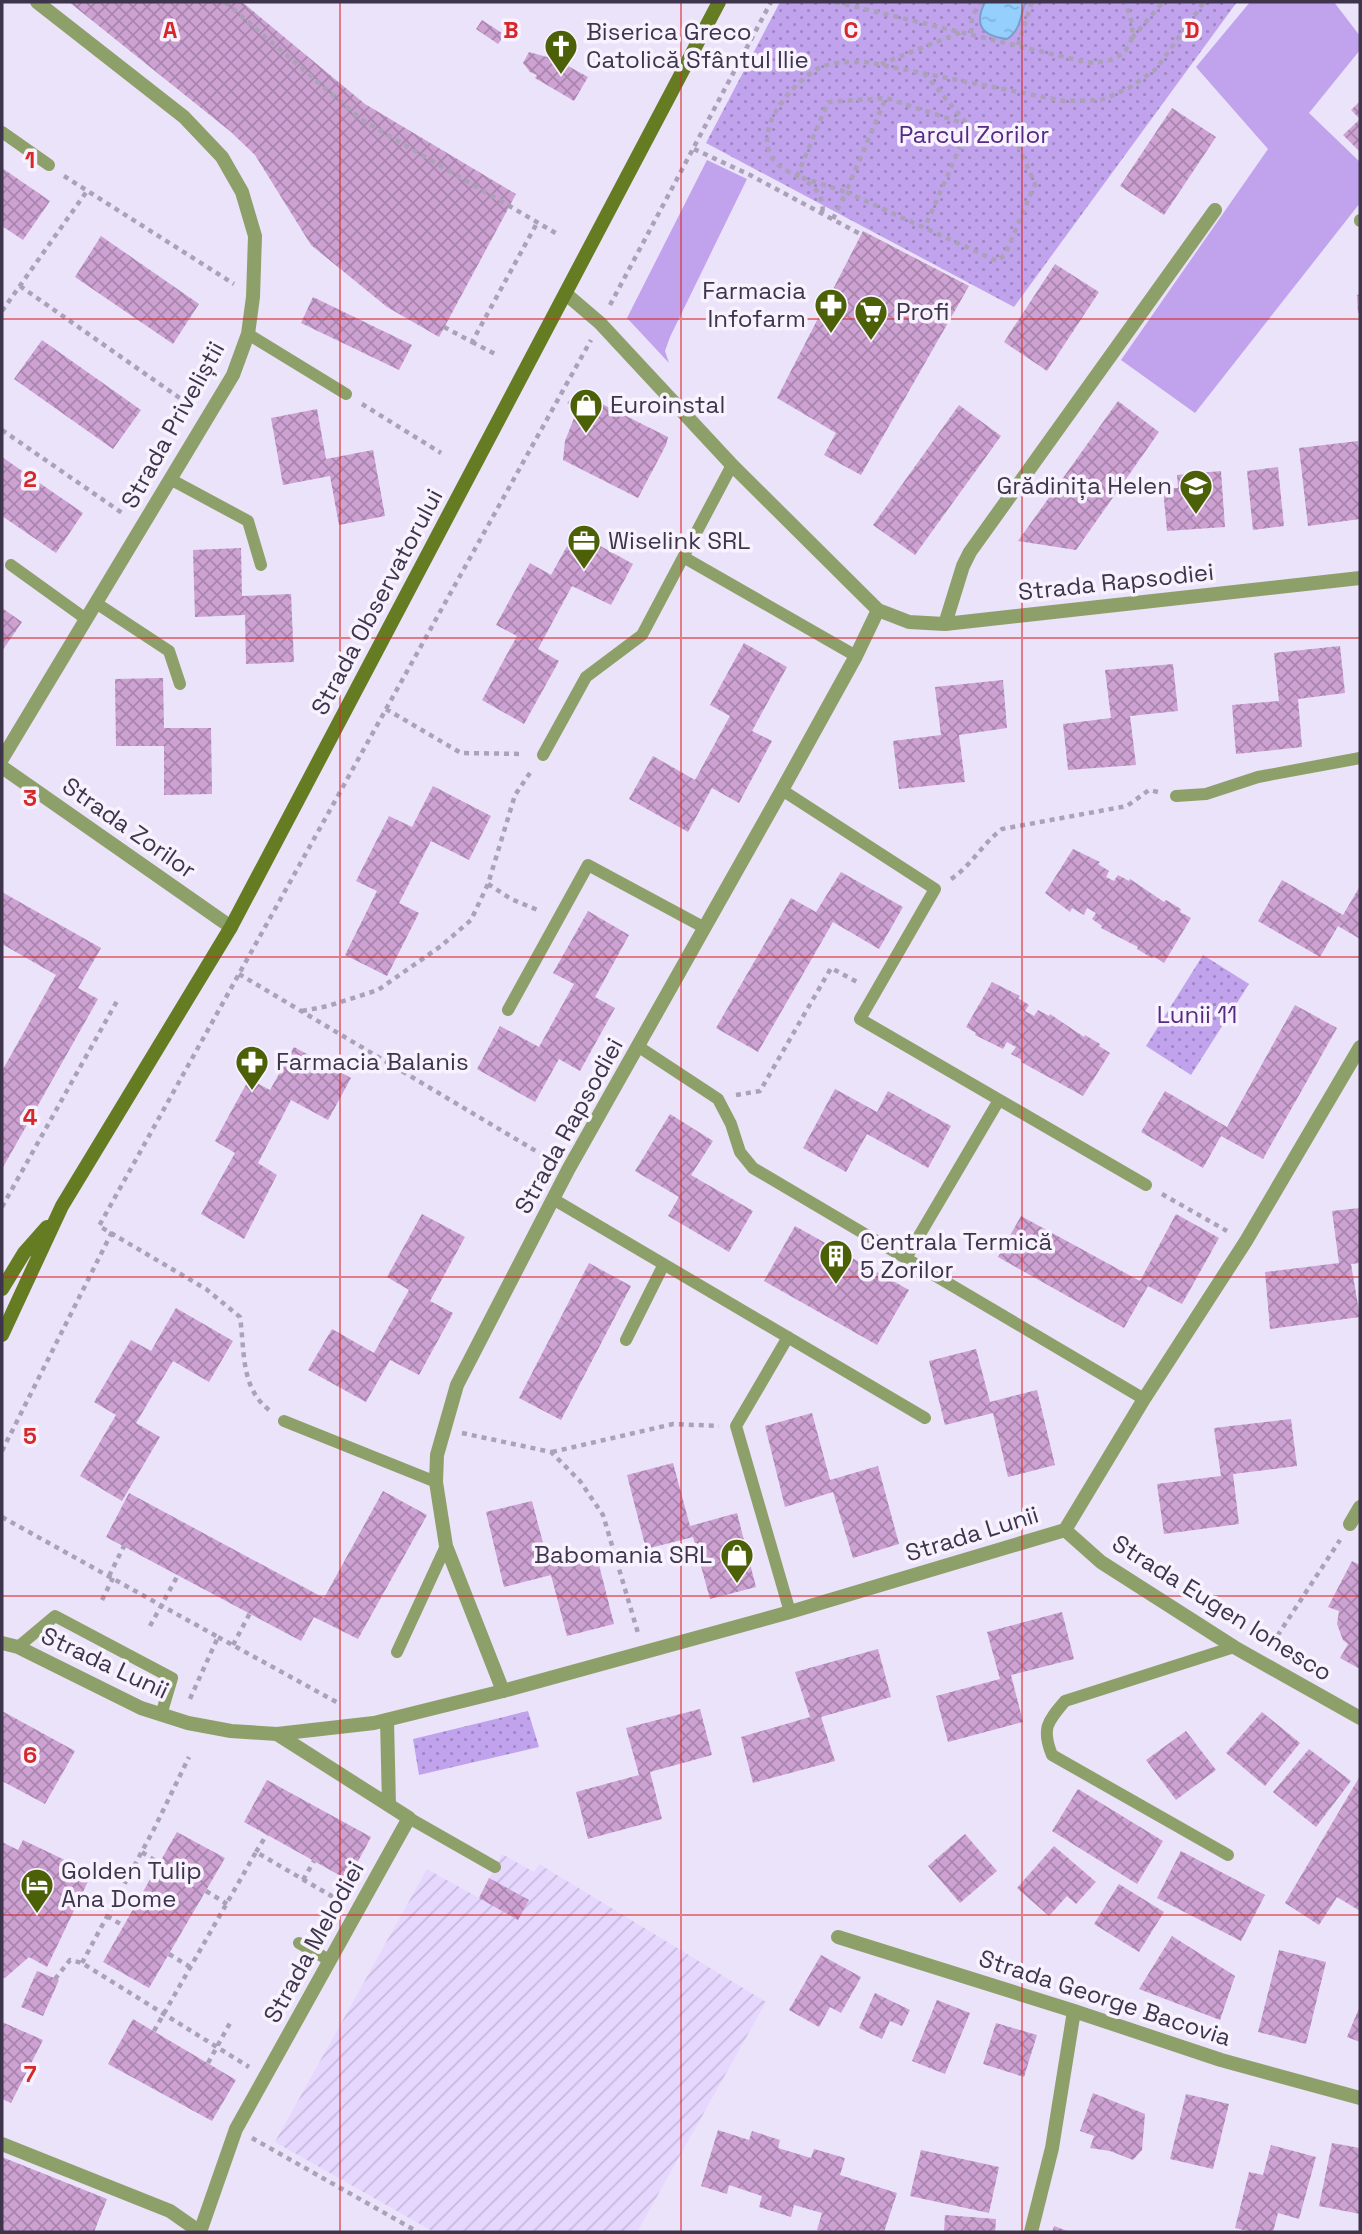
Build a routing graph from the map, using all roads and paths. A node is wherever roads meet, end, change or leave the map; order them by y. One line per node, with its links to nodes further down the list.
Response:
1 (37, 2): 36 (street, Strada Priveliștii)
2 (225, 2): 30 (path)
3 (719, 2): 35 (main road, Strada Observatorului)
4 (771, 2): 22 (path)
5 (835, 2): 12 (path)
6 (867, 2): 12 (path)
7 (981, 2): 14 (path)
8 (1032, 2): 16 (path)
9 (1124, 2): 15 (path)
10 (1163, 2): 15 (path)
11 (1204, 2): 18 (path)
12 (861, 8): 13 (path)
13 (964, 31): 14 (path); 17 (path)
14 (971, 33): 16 (path)
15 (1132, 38): 16 (path)
16 (1018, 45)
17 (880, 64): 18 (path); 24 (path)
18 (924, 73): 20 (path)
19 (886, 98): 20 (path); 24 (path); 26 (path)
20 (969, 126): 31 (path); 31 (path)
21 (2, 131): 23 (lane)
22 (694, 149): 28 (path); 38 (path)
23 (49, 165): 25 (path)
24 (797, 176): 26 (path); 28 (path)
25 (87, 191): 34 (path); 36 (path)
26 (846, 192): 29 (path); 31 (path)
27 (1215, 209): 57 (street)
28 (822, 213): 29 (path)
29 (833, 219): 33 (path)
30 (537, 223): 32 (path); 41 (path)
31 (925, 227)
32 (559, 235)
33 (862, 235)
34 (20, 286): 37 (path); 44 (path)
35 (566, 294): 38 (street, Strada Rapsodiei); 70 (main road, Strada Observatorului)
36 (253, 297): 40 (street, Strada Priveliștii)
37 (2, 311)
38 (600, 323): 47 (street, Strada Rapsodiei); 60 (path)
39 (444, 327): 41 (path)
40 (248, 334): 43 (lane); 44 (street, Strada Priveliștii)
41 (472, 342): 42 (path)
42 (495, 354)
43 (346, 394): 46 (path)
44 (207, 418): 48 (street, Strada Priveliștii)
45 (2, 430): 49 (path)
46 (441, 453)
47 (732, 465): 50 (lane); 55 (street, Strada Rapsodiei)
48 (170, 479): 49 (street, Strada Priveliștii); 52 (lane)
49 (142, 526): 54 (street, Strada Priveliștii)
50 (685, 558): 58 (lane); 61 (lane)
51 (12, 565): 56 (lane)
52 (261, 565)
53 (1360, 578): 57 (street, Strada Rapsodiei)
54 (96, 603): 56 (street, Strada Priveliștii); 59 (lane)
55 (878, 610): 57 (street, Strada Rapsodiei); 58 (street, Strada Rapsodiei)
56 (86, 619): 63 (street, Strada Priveliștii)
57 (945, 624)
58 (856, 656): 65 (street, Strada Rapsodiei)
59 (180, 684)
60 (386, 709): 61 (path); 72 (path)
61 (543, 755): 67 (path)
62 (1360, 758): 66 (lane)
63 (2, 759)
64 (2, 767): 70 (street, Strada Zorilor)
65 (782, 790): 68 (lane); 71 (street, Strada Rapsodiei)
66 (1176, 796): 68 (path)
67 (488, 884): 69 (path); 76 (path)
68 (935, 889): 73 (lane)
69 (560, 916): 71 (lane); 75 (lane)
70 (231, 927): 85 (main road, Strada Observatorului)
71 (705, 928): 77 (street, Strada Rapsodiei)
72 (239, 974): 76 (path); 86 (path)
73 (876, 993): 79 (path); 80 (lane)
74 (117, 1001): 84 (path)
75 (508, 1010)
76 (302, 1011): 81 (path)
77 (639, 1047): 81 (street, Strada Rapsodiei); 88 (lane)
78 (1360, 1048): 87 (street, Strada Lunii)
79 (760, 1091)
80 (999, 1100): 82 (lane); 88 (lane)
81 (568, 1170): 83 (street, Strada Rapsodiei)
82 (1146, 1185): 87 (path)
83 (553, 1199): 89 (lane); 98 (street, Strada Rapsodiei)
84 (2, 1207)
85 (59, 1213): 90 (main road, Strada Observatorului); 91 (main road, Strada Observatorului)
86 (112, 1232): 96 (path); 99 (path)
87 (1246, 1241): 94 (street, Strada Lunii)
88 (906, 1258): 94 (lane)
89 (664, 1264): 92 (lane); 93 (lane)
90 (2, 1289)
91 (2, 1335)
92 (788, 1337): 95 (lane); 97 (lane)
93 (626, 1339)
94 (1144, 1399): 105 (street, Strada Lunii)
95 (925, 1418)
96 (284, 1421): 101 (lane)
97 (736, 1426): 100 (path); 112 (lane)
98 (444, 1429): 100 (path); 101 (street, Strada Rapsodiei)
99 (2, 1451)
100 (551, 1452): 119 (path)
101 (436, 1482): 107 (street, Strada Rapsodiei)
102 (1360, 1507): 104 (street)
103 (2, 1517): 109 (path)
104 (1350, 1524): 121 (path)
105 (1065, 1530): 112 (street, Strada Lunii); 118 (street, Strada Eugen Ionesco)
106 (124, 1546): 109 (path)
107 (446, 1546): 120 (lane); 122 (street, Strada Rapsodiei)
108 (178, 1575): 111 (path)
109 (111, 1577): 110 (path); 111 (path)
110 (102, 1600)
111 (162, 1605): 114 (path); 115 (path)
112 (790, 1612): 119 (street, Strada Lunii)
113 (250, 1614): 117 (path)
114 (150, 1626)
115 (218, 1637): 117 (path); 123 (path)
116 (9, 1643): 124 (street, Strada Lunii); 124 (lane)
117 (233, 1645): 126 (path)
118 (1234, 1647): 121 (street, Strada Eugen Ionesco); 134 (lane)
119 (644, 1652): 122 (street, Strada Lunii)
120 (397, 1653)
121 (1260, 1662): 125 (street, Strada Eugen Ionesco)
122 (503, 1691): 126 (street, Strada Lunii)
123 (187, 1704)
124 (161, 1715): 127 (street, Strada Lunii)
125 (1360, 1718)
126 (381, 1722): 127 (street, Strada Lunii); 129 (street)
127 (277, 1734): 129 (street)
128 (189, 1757): 132 (path)
129 (389, 1805): 130 (street)
130 (409, 1818): 137 (lane); 141 (street, Strada Melodiei)
131 (267, 1834): 133 (path)
132 (142, 1852): 136 (path); 142 (path)
133 (256, 1852): 138 (path); 140 (path)
134 (1228, 1855)
135 (314, 1861): 138 (path)
136 (160, 1864)
137 (495, 1867)
138 (303, 1880): 141 (path)
139 (206, 1891): 140 (path)
140 (227, 1904): 149 (path)
141 (357, 1911): 147 (street, Strada Melodiei)
142 (107, 1916): 143 (path); 148 (path)
143 (124, 1926)
144 (838, 1937): 151 (street, Strada George Bacovia)
145 (299, 1943): 147 (lane)
146 (169, 1954): 149 (path)
147 (329, 1960): 157 (street, Strada Melodiei)
148 (82, 1963): 150 (path); 152 (path)
149 (190, 1967): 152 (path)
150 (55, 1979)
151 (1074, 2011): 158 (street, Strada George Bacovia); 163 (street)
152 (163, 2013): 154 (path); 155 (path)
153 (230, 2023): 155 (path)
154 (154, 2031)
155 (218, 2047): 156 (path); 157 (path)
156 (208, 2063)
157 (264, 2077): 159 (street, Strada Melodiei)
158 (1360, 2098)
159 (236, 2129): 161 (street, Strada Melodiei); 162 (path)
160 (2, 2144): 161 (street)
161 (200, 2232)
162 (418, 2232)
163 (1031, 2232)

